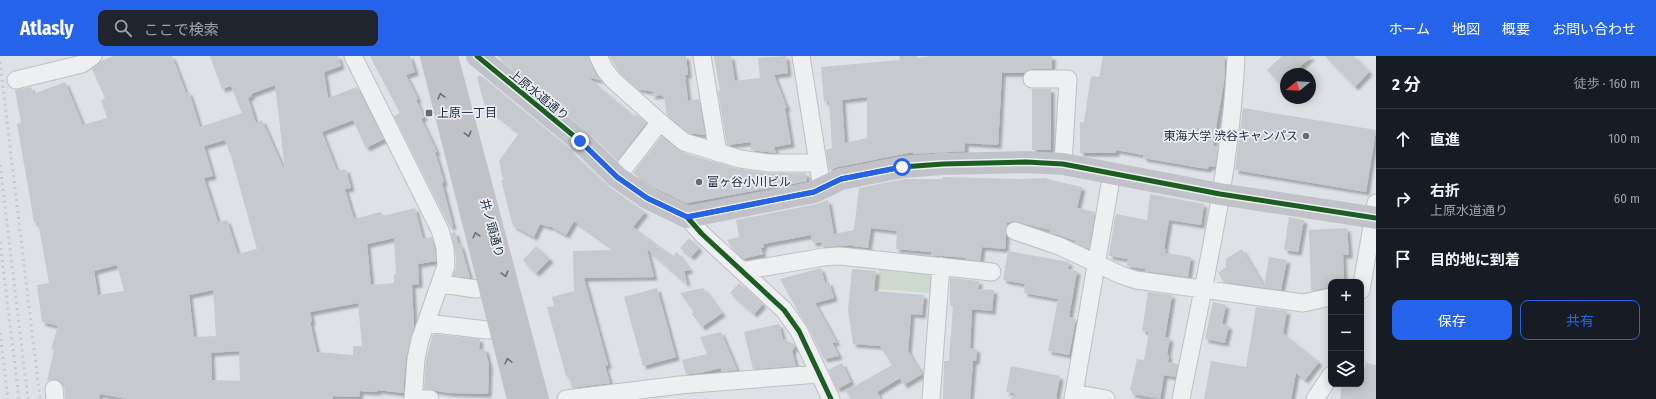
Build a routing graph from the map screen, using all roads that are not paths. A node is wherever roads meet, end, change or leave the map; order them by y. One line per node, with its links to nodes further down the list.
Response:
1 (93, 56): 10 (street)
2 (353, 56): 29 (street)
3 (431, 56): 30 (street, 井ノ頭通り, one-way to 3)
4 (447, 56): 41 (street, 井ノ頭通り, one-way to 41)
5 (477, 56): 18 (street, 上原水道通り)
6 (598, 56): 13 (street)
7 (702, 56): 14 (street)
8 (801, 56): 15 (street)
9 (1236, 56): 20 (street)
10 (68, 61): 12 (street)
11 (1032, 79): 16 (street)
12 (16, 80)
13 (660, 122): 14 (street); 18 (street)
14 (718, 153): 15 (street)
15 (818, 163): 19 (street)
16 (1063, 164): 17 (street); 19 (street)
17 (1112, 173): 20 (street); 24 (street)
18 (617, 177): 22 (street, 上原水道通り)
19 (822, 188): 22 (street)
20 (1220, 194): 21 (street); 32 (street)
21 (1375, 213): 28 (street)
22 (687, 217): 26 (street)
23 (1015, 231): 24 (street)
24 (1097, 263): 32 (street); 39 (street)
25 (941, 266): 26 (street); 27 (street); 45 (street)
26 (742, 272): 37 (street)
27 (992, 272)
28 (1363, 279)
29 (440, 284): 30 (street); 35 (street)
30 (489, 286): 36 (street, 井ノ頭通り)
31 (1376, 286): 33 (street)
32 (1202, 288): 34 (street); 47 (street)
33 (1364, 288)
34 (1328, 298)
35 (426, 324): 36 (street); 40 (street)
36 (500, 328): 41 (street, 井ノ頭通り, one-way to 36)
37 (819, 374): 43 (street); 44 (street)
38 (1328, 380): 48 (street)
39 (1073, 396): 46 (street)
40 (413, 398): 42 (street)
41 (533, 398)
42 (430, 399)
43 (566, 399)
44 (831, 399)
45 (931, 399)
46 (1106, 399)
47 (1181, 399)
48 (1315, 399)

